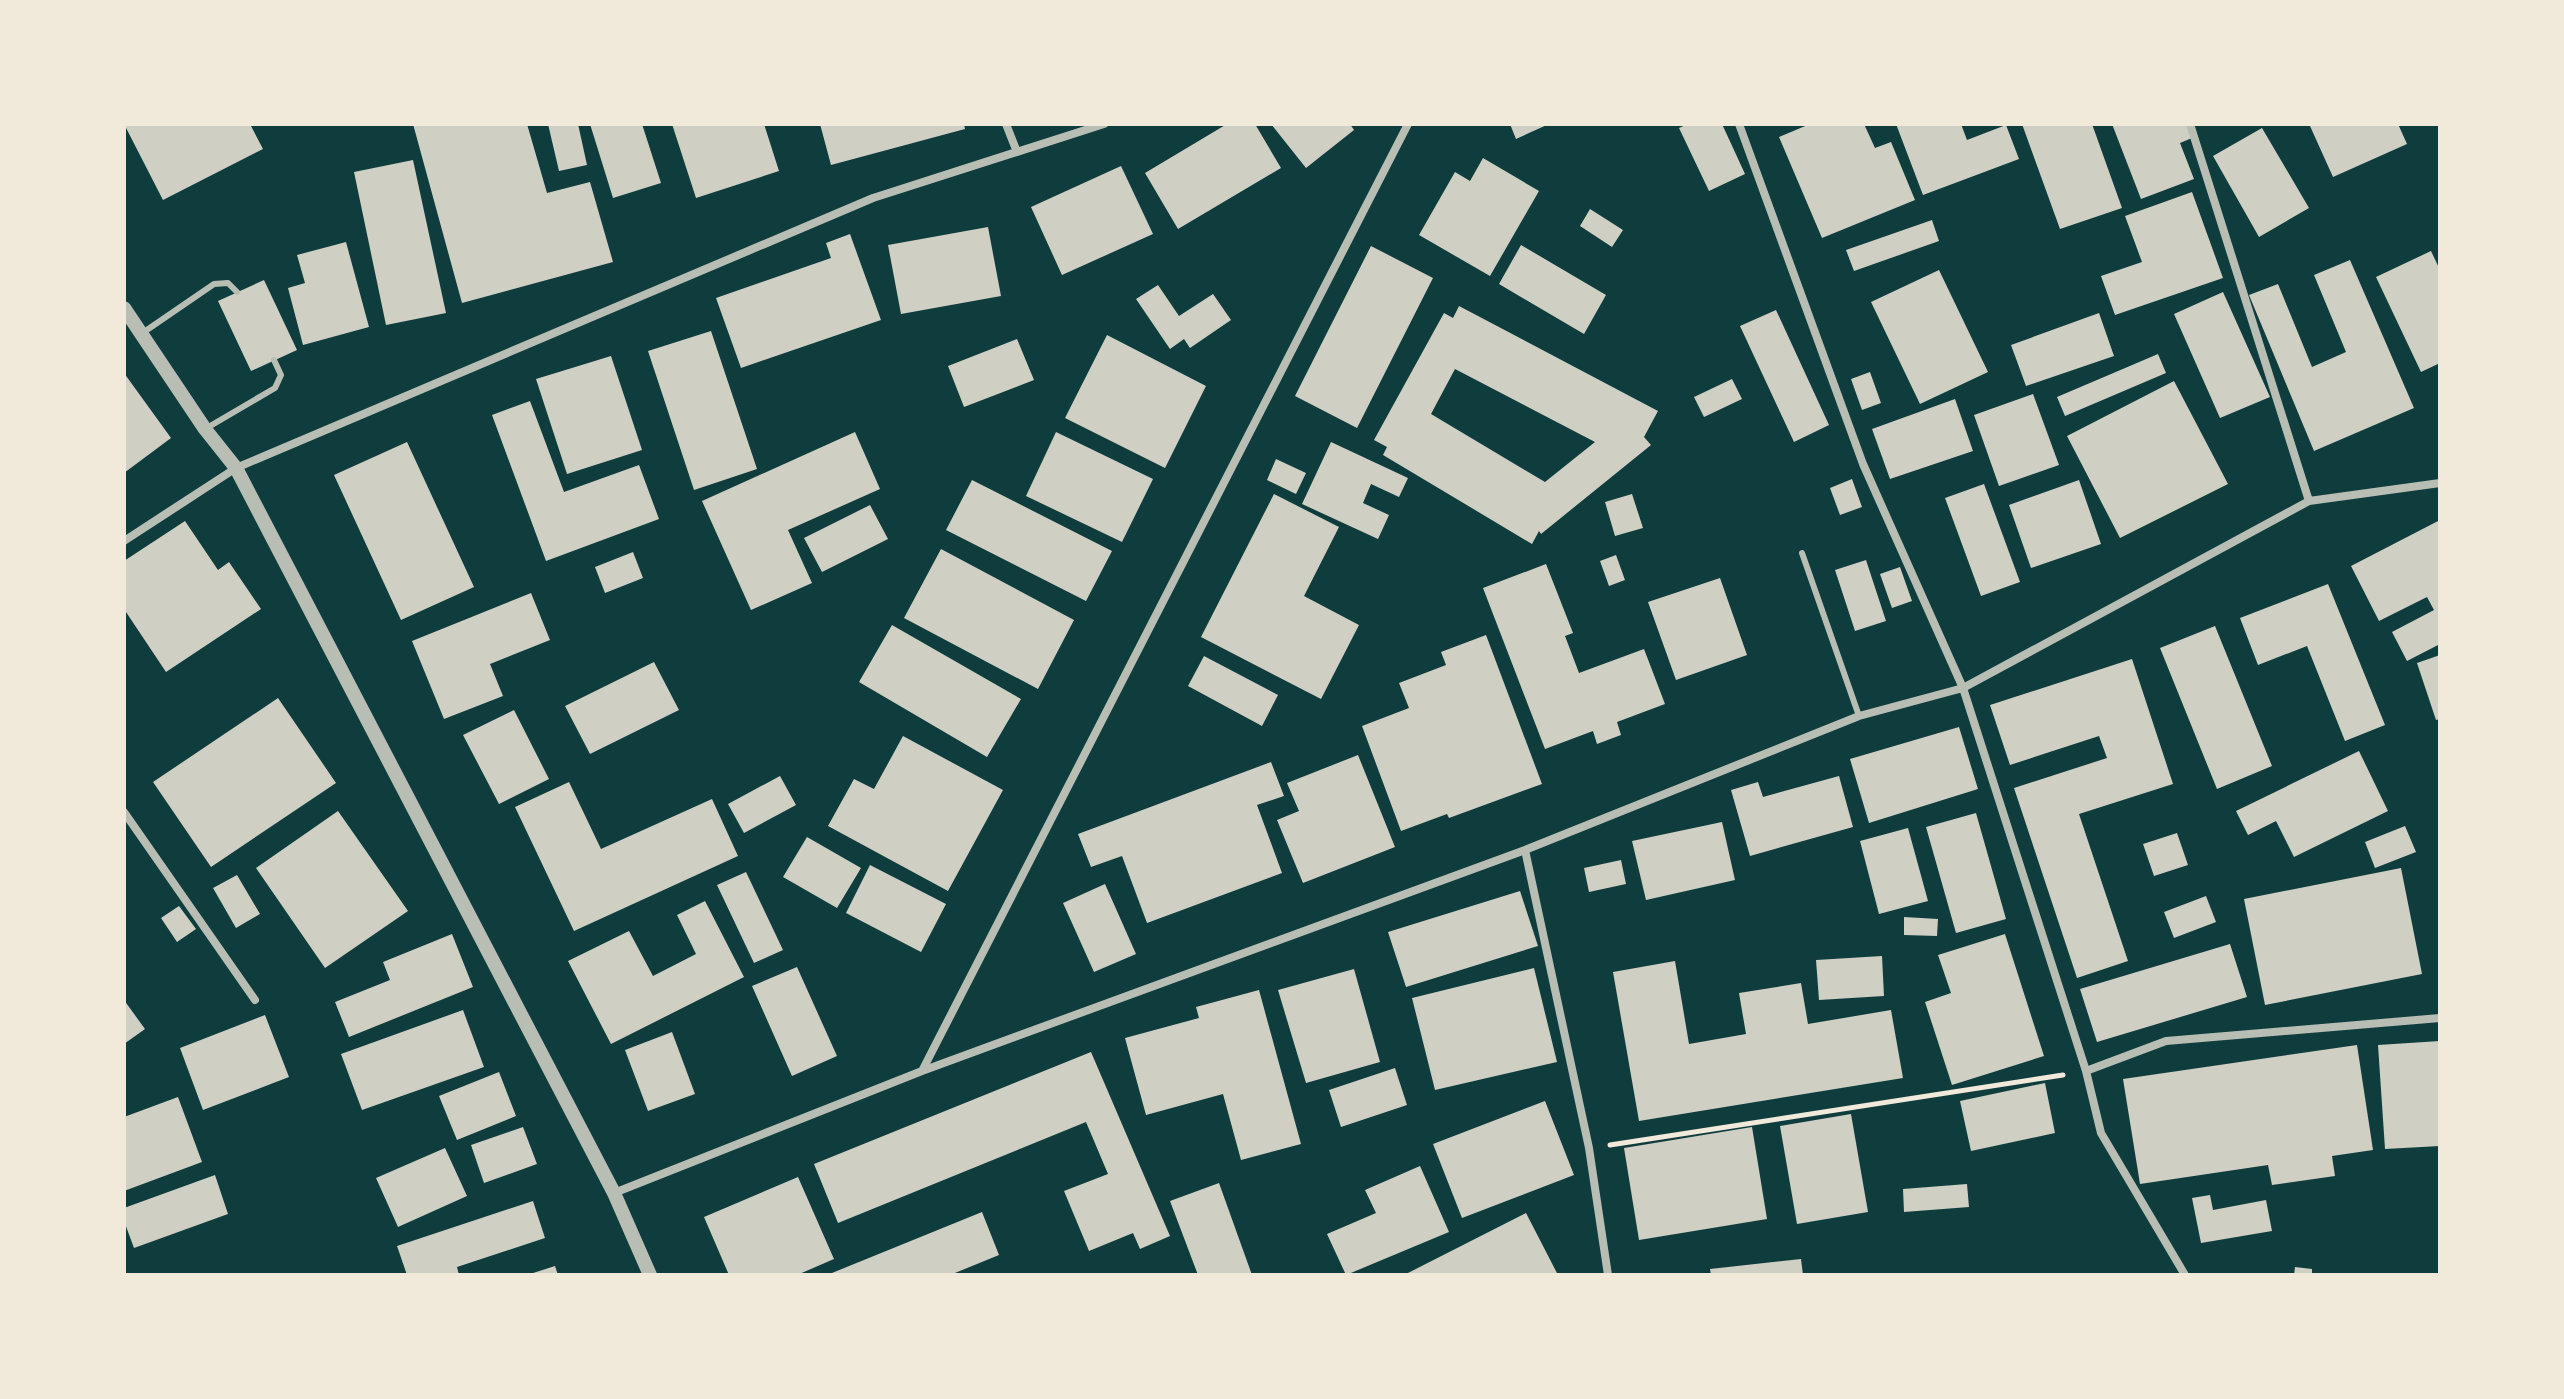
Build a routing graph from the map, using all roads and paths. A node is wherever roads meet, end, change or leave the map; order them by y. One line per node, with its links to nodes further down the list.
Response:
1 (1006, 124): 6 (street)
2 (1104, 124): 6 (street)
3 (1408, 124): 23 (street)
4 (1739, 124): 17 (street)
5 (2190, 124): 14 (street)
6 (1017, 152): 12 (street)
7 (237, 292): 9 (lane)
8 (124, 308): 9 (street)
9 (141, 334): 11 (street)
10 (274, 360): 11 (lane)
11 (205, 429): 12 (street)
12 (236, 468): 15 (street); 26 (street)
13 (2440, 484): 14 (street)
14 (2309, 501): 17 (street)
15 (124, 541)
16 (1802, 553): 18 (lane)
17 (1963, 688): 18 (street); 24 (street)
18 (1859, 716): 20 (street)
19 (124, 812): 21 (street)
20 (1525, 850): 23 (street); 25 (street)
21 (255, 1000)
22 (2440, 1018): 24 (street)
23 (922, 1071): 26 (street)
24 (2086, 1071): 25 (path); 29 (street)
25 (1589, 1148): 28 (street)
26 (614, 1193): 27 (street)
27 (650, 1275)
28 (1608, 1275)
29 (2185, 1275)

